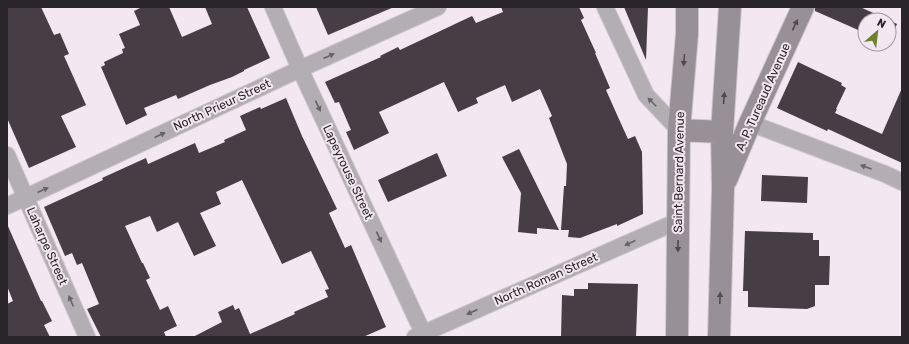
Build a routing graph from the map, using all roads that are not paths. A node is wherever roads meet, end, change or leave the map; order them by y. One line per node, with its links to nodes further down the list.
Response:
1 (273, 7): 9 (street, Lapeyrouse Street)
2 (438, 7): 9 (street, North Prieur Street, one-way to 2)
3 (605, 7): 11 (street, one-way to 3)
4 (687, 7): 8 (street, Saint Bernard Avenue)
5 (691, 7): 8 (street)
6 (730, 7): 12 (street, one-way to 6)
7 (803, 7): 10 (street, A. P. Tureaud Avenue, one-way to 7)
8 (686, 34): 11 (street, Saint Bernard Avenue, one-way to 11)
9 (300, 69): 16 (street, North Prieur Street, one-way to 9); 19 (street, Lapeyrouse Street, one-way to 19)
10 (750, 123): 14 (street, one-way to 10); 15 (street, A. P. Tureaud Avenue)
11 (679, 130): 12 (street, A. P. Tureaud Avenue); 18 (street, Saint Bernard Avenue)
12 (722, 132): 15 (street)
13 (7, 155): 16 (street, Laharpe Street)
14 (902, 182)
15 (723, 188): 22 (street, one-way to 15)
16 (26, 198): 17 (street, North Prieur Street); 20 (street, Laharpe Street, one-way to 16)
17 (7, 206)
18 (678, 221): 19 (street, North Roman Street, one-way to 19); 21 (street, Saint Bernard Avenue, one-way to 21)
19 (421, 336)
20 (87, 337)
21 (677, 337)
22 (719, 337)

